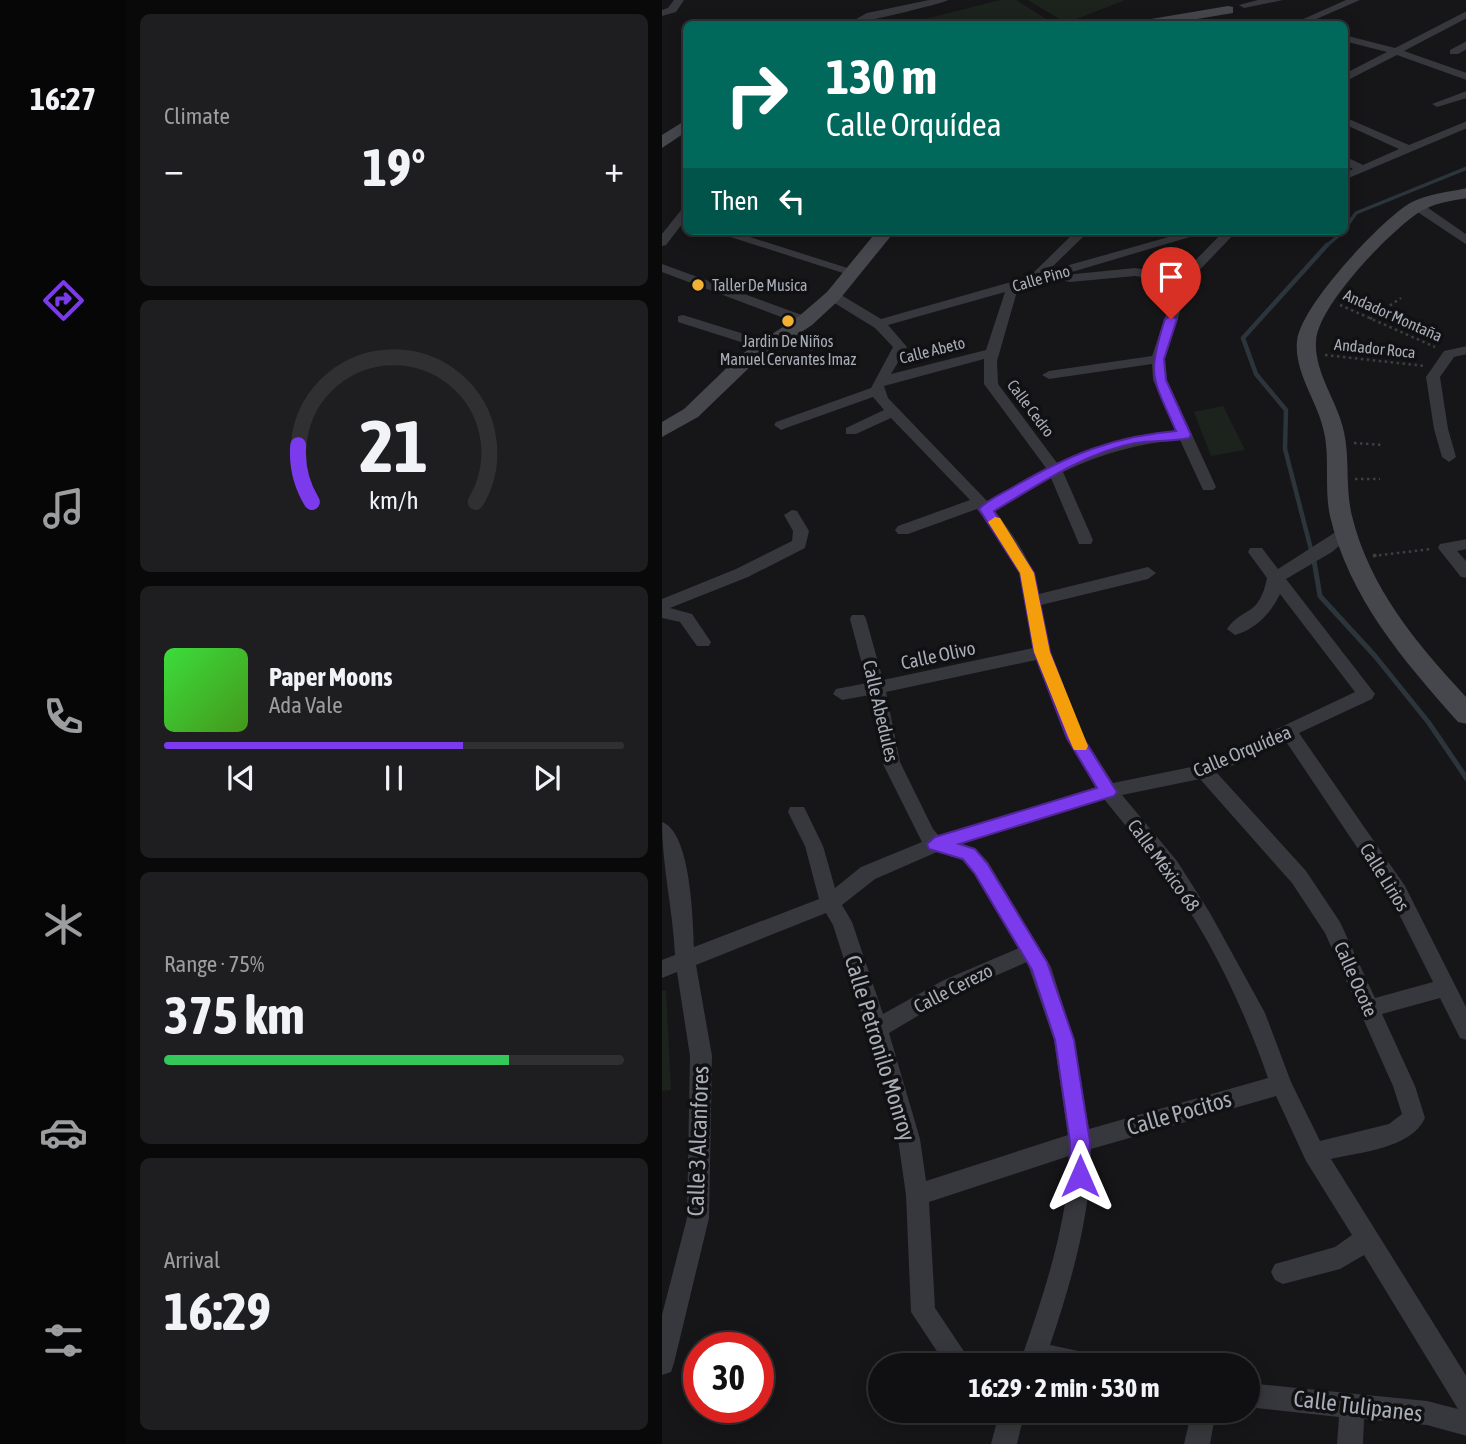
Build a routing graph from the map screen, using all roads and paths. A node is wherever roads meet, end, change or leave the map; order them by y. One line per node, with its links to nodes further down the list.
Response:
1 (679, 0): 7 (street)
2 (943, 0): 9 (street)
3 (1278, 0): 5 (street)
4 (1355, 0): 12 (street)
5 (1247, 2): 6 (street)
6 (1228, 10): 10 (street); 11 (street)
7 (662, 13)
8 (1466, 14): 15 (street)
9 (857, 21)
10 (1162, 21)
11 (1207, 21)
12 (1304, 21)
13 (1348, 39): 15 (street)
14 (1466, 44): 16 (street)
15 (1394, 51): 17 (street); 18 (street)
16 (1454, 52)
17 (1348, 77)
18 (1466, 77)
19 (1466, 94): 20 (street)
20 (1437, 104)
21 (1348, 121): 25 (street)
22 (1466, 124): 25 (street)
23 (683, 127): 24 (street)
24 (662, 143)
25 (1410, 150): 27 (street)
26 (1348, 161): 27 (street)
27 (1364, 170): 28 (street)
28 (1348, 176)
29 (1466, 193): 30 (street)
30 (1417, 206): 37 (street); 46 (street)
31 (683, 219): 38 (street)
32 (730, 235): 40 (street)
33 (882, 235): 40 (street)
34 (1079, 235): 41 (street)
35 (1191, 235): 41 (street, Calle Pino)
36 (1227, 235): 42 (street)
37 (1466, 241)
38 (662, 242)
39 (662, 268): 50 (street)
40 (851, 271): 44 (street)
41 (1035, 277): 42 (street); 43 (street, Calle Pino)
42 (1184, 279): 57 (street)
43 (1012, 286): 49 (street, Calle Pino); 54 (street, Calle Cedro)
44 (833, 296): 49 (street); 50 (street)
45 (1401, 298): 48 (path)
46 (1327, 299): 48 (path, Andador Montaña); 55 (street)
47 (683, 319): 51 (street)
48 (1370, 319): 56 (path, Andador Montaña)
49 (877, 324): 60 (street)
50 (799, 326): 51 (street); 52 (lane)
51 (768, 346): 63 (street)
52 (811, 350)
53 (1466, 350): 56 (street)
54 (993, 352): 60 (street, Calle Abeto); 69 (street, Calle Cedro)
55 (1309, 354): 58 (path, Andador Roca); 66 (street)
56 (1450, 354): 58 (street)
57 (1158, 359): 59 (street); 65 (street)
58 (1438, 368): 68 (street)
59 (1049, 375)
60 (878, 386): 61 (street, Calle México 68); 62 (street, Calle Abeto)
61 (894, 411): 64 (street); 71 (street, Calle México 68)
62 (781, 425)
63 (662, 431)
64 (851, 431)
65 (1184, 435): 69 (street); 70 (street)
66 (1336, 442): 67 (path); 74 (street)
67 (1383, 445)
68 (1449, 457)
69 (1054, 469): 71 (street); 75 (street, Calle Cedro)
70 (1209, 487)
71 (983, 506): 73 (street); 83 (street, Calle México 68)
72 (792, 515): 84 (street)
73 (903, 530)
74 (1347, 532): 79 (street); 82 (street)
75 (1086, 540)
76 (1466, 544): 77 (street)
77 (1446, 548): 79 (path); 81 (street)
78 (1256, 552): 82 (street)
79 (1353, 558): 92 (street)
80 (1148, 573): 83 (street)
81 (1466, 573)
82 (1279, 576): 87 (street); 93 (street, Calle Orquídea)
83 (1034, 601): 89 (street, Calle México 68)
84 (662, 606)
85 (662, 612): 88 (street)
86 (858, 619): 90 (street, Calle Abedules)
87 (1235, 628)
88 (703, 642)
89 (1042, 652): 90 (street, Calle Olivo); 95 (street, Calle México 68)
90 (877, 689): 91 (street, Calle Olivo); 98 (street, Calle Abedules)
91 (842, 694)
92 (1466, 715)
93 (1289, 732): 94 (street, Calle Orquídea); 103 (street, Calle Lirios)
94 (1204, 771): 95 (street, Calle Orquídea); 104 (street, Calle Ocote)
95 (1108, 792): 98 (street, Calle Orquídea); 107 (street, Calle México 68)
96 (797, 813): 99 (street, Calle Petronilo Monroy)
97 (662, 830): 101 (street, Calle 3 Alcanfores)
98 (935, 844): 99 (street, Calle Orquídea); 100 (street)
99 (830, 903): 101 (street, Calle Orquídea); 105 (street, Calle Petronilo Monroy)
100 (1032, 951): 105 (street, Calle Cerezo); 108 (street)
101 (685, 958): 102 (street, Calle Orquídea); 115 (street, Calle 3 Alcanfores)
102 (662, 969)
103 (1446, 988): 104 (street); 106 (street, Calle Lirios)
104 (1370, 1008): 109 (street, Calle Ocote)
105 (876, 1029): 110 (street, Calle Petronilo Monroy)
106 (1466, 1031)
107 (1281, 1084): 108 (street, Calle Pocitos); 109 (street, Calle México 68)
108 (1080, 1142): 110 (street, Calle Pocitos); 114 (street)
109 (1314, 1153): 111 (street, Calle México 68)
110 (918, 1195): 113 (street, Calle Petronilo Monroy)
111 (1365, 1240): 112 (street); 117 (street, Calle México 68)
112 (1283, 1272)
113 (952, 1353)
114 (1035, 1353)
115 (662, 1363)
116 (1260, 1396): 118 (street, Calle Tulipanes)
117 (1466, 1401)
118 (1352, 1404): 121 (street, Calle Tulipanes); 124 (street)
119 (1007, 1423): 122 (street)
120 (1201, 1423): 123 (street)
121 (1466, 1424)
122 (1004, 1444)
123 (1197, 1444)
124 (1350, 1444)

